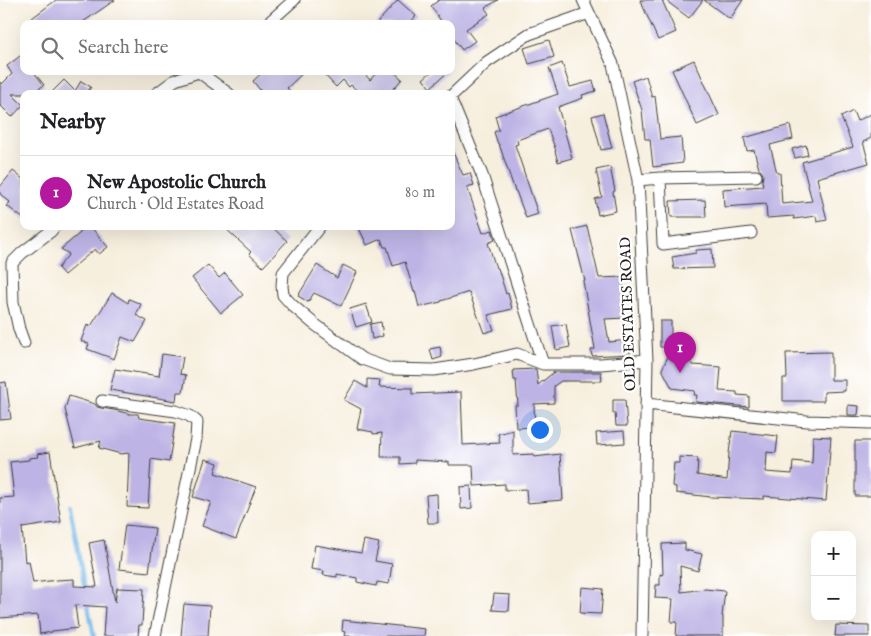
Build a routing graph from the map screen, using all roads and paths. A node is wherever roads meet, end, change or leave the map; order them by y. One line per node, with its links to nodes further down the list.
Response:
1 (294, 0): 4 (street)
2 (583, 0): 3 (street, OLD ESTATES ROAD)
3 (589, 13): 9 (street); 13 (street, OLD ESTATES ROAD)
4 (272, 20)
5 (191, 75): 7 (street)
6 (204, 75): 8 (street)
7 (161, 90)
8 (224, 90)
9 (455, 92)
10 (455, 110): 19 (street)
11 (756, 176): 12 (street)
12 (660, 178): 13 (street); 16 (street)
13 (638, 180): 18 (street, OLD ESTATES ROAD)
14 (52, 230): 17 (street)
15 (317, 230): 19 (street)
16 (750, 233)
17 (24, 343)
18 (647, 360): 19 (street); 21 (street, OLD ESTATES ROAD)
19 (543, 364)
20 (102, 401): 23 (street)
21 (646, 404): 22 (street); 24 (street, OLD ESTATES ROAD)
22 (871, 423)
23 (155, 636)
24 (642, 636)

